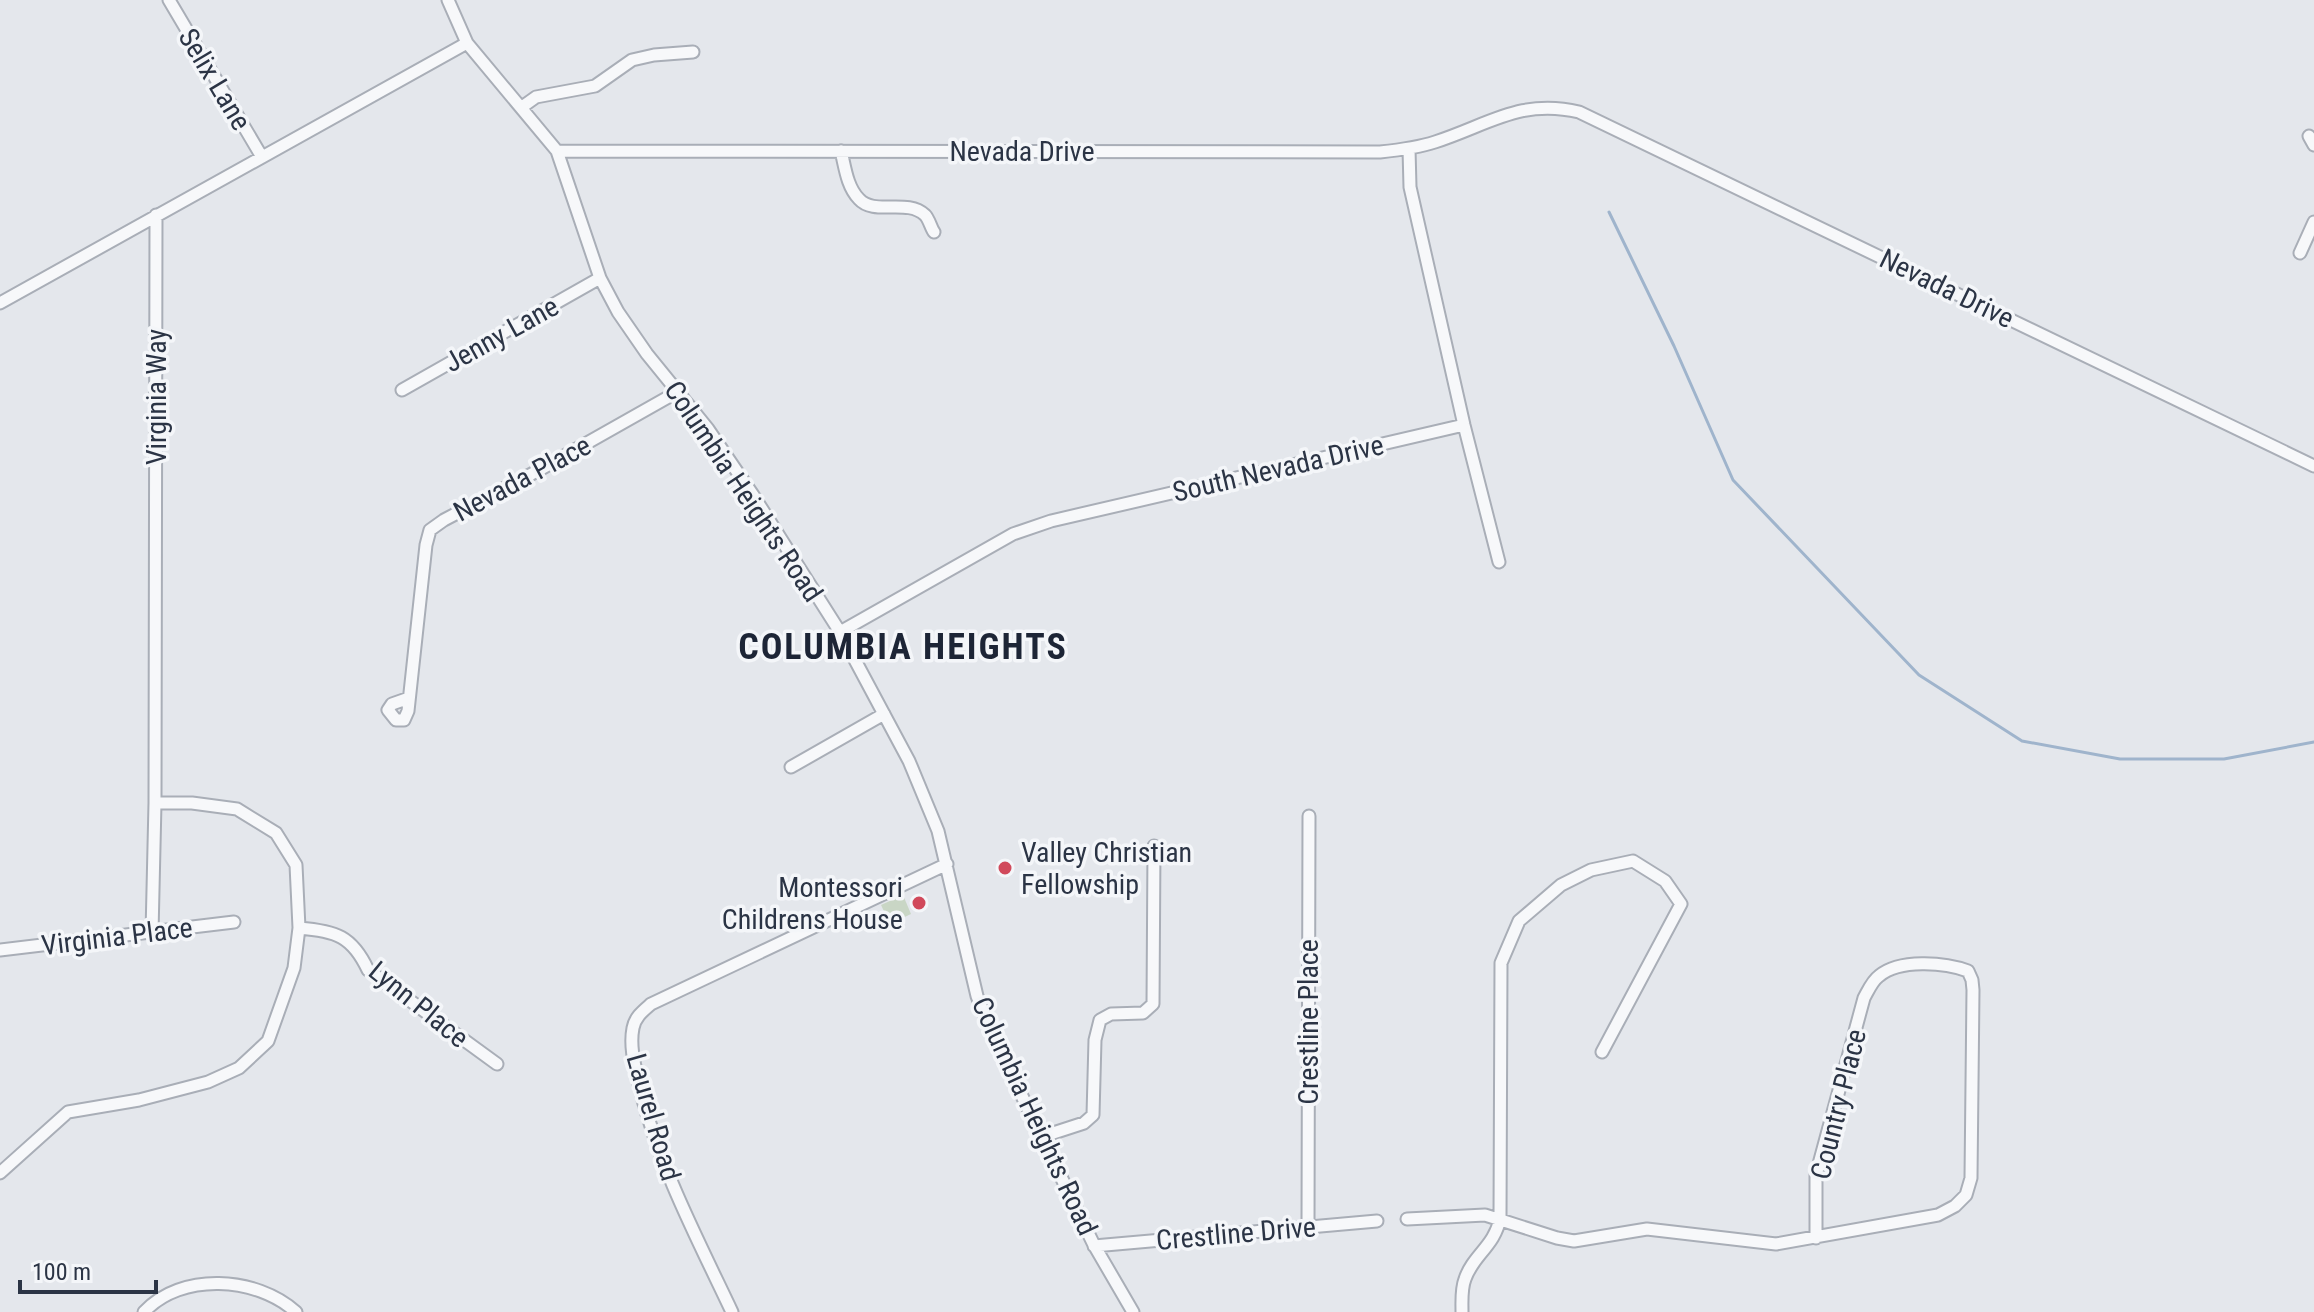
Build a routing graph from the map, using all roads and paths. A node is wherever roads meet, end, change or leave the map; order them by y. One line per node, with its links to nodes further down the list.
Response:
1 (169, 0): 9 (street, Selix Lane)
2 (448, 0): 3 (street, Columbia Heights Road)
3 (467, 43): 5 (street, Columbia Heights Road); 9 (street)
4 (693, 52): 5 (street)
5 (522, 107): 7 (street, Columbia Heights Road)
6 (1409, 149): 8 (street, Nevada Drive); 18 (street); 19 (street, Nevada Drive)
7 (557, 151): 8 (street, Nevada Drive); 14 (street, Columbia Heights Road)
8 (841, 151): 12 (street)
9 (262, 157): 10 (street)
10 (156, 215): 15 (street); 25 (street, Virginia Way)
11 (2314, 222): 13 (street)
12 (934, 232)
13 (2300, 253)
14 (600, 278): 16 (street, Jenny Lane); 17 (street, Columbia Heights Road)
15 (0, 303)
16 (402, 390)
17 (679, 391): 21 (street, Columbia Heights Road); 22 (street, Nevada Place)
18 (1464, 425): 20 (street); 21 (street, South Nevada Drive)
19 (2314, 466)
20 (1499, 562)
21 (840, 632): 23 (street, Columbia Heights Road)
22 (409, 698)
23 (884, 714): 24 (street); 28 (street, Columbia Heights Road)
24 (791, 767)
25 (155, 803): 30 (street); 31 (street, Virginia Way)
26 (1309, 816): 40 (street, Crestline Place)
27 (1154, 846): 35 (street)
28 (947, 864): 35 (street, Columbia Heights Road); 45 (street, Laurel Road)
29 (234, 922): 31 (street, Virginia Place)
30 (299, 928): 34 (street, Lynn Place); 36 (street)
31 (152, 933): 32 (street, Virginia Place)
32 (0, 950)
33 (1602, 1052): 37 (street)
34 (497, 1064)
35 (1041, 1137): 42 (street, Columbia Heights Road)
36 (0, 1173)
37 (1500, 1218): 38 (street); 41 (street); 47 (street)
38 (1407, 1219)
39 (1377, 1221): 40 (street, Crestline Drive)
40 (1308, 1227): 42 (street, Crestline Drive)
41 (1816, 1238): 41 (street, Country Place)
42 (1094, 1246): 46 (street, Columbia Heights Road)
43 (144, 1312): 44 (street)
44 (296, 1312)
45 (732, 1312)
46 (1133, 1312)
47 (1462, 1312)

